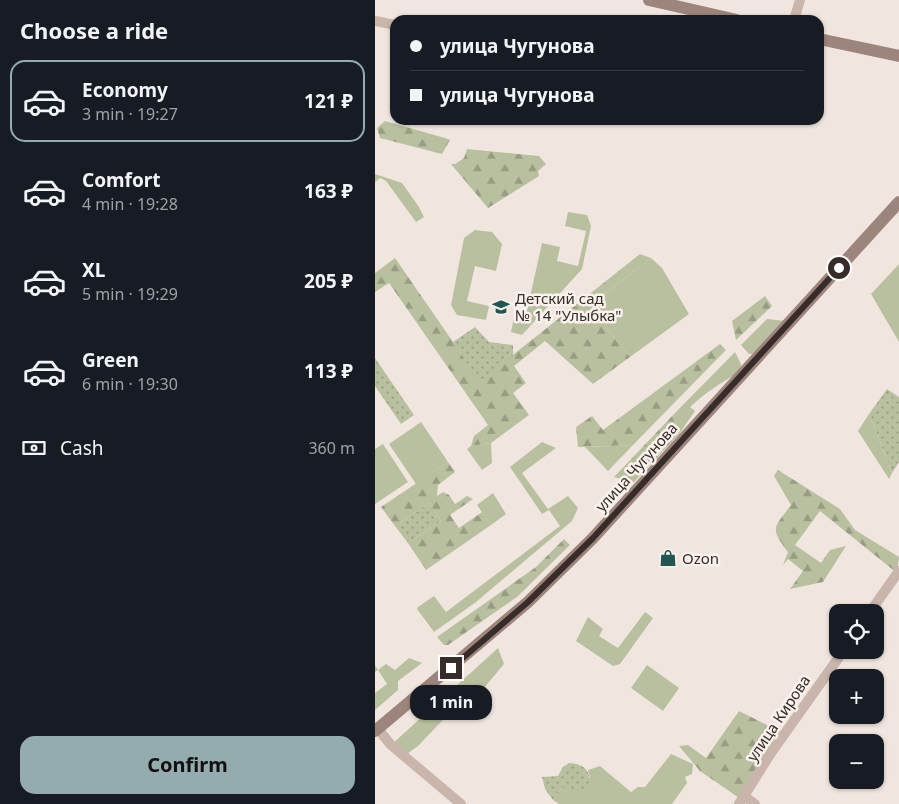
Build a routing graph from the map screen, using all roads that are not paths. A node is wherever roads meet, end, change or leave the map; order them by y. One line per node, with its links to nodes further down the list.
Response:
1 (649, 0): 3 (main road)
2 (800, 0): 4 (street)
3 (715, 15)
4 (796, 15)
5 (375, 21): 6 (street)
6 (390, 24)
7 (824, 40): 8 (main road)
8 (896, 57)
9 (899, 202): 13 (main road, улица Чугунова)
10 (899, 570): 11 (street)
11 (876, 604)
12 (838, 659): 14 (street, улица Кирова)
13 (376, 730): 15 (street)
14 (741, 800): 16 (street)
15 (461, 804)
16 (755, 804)

